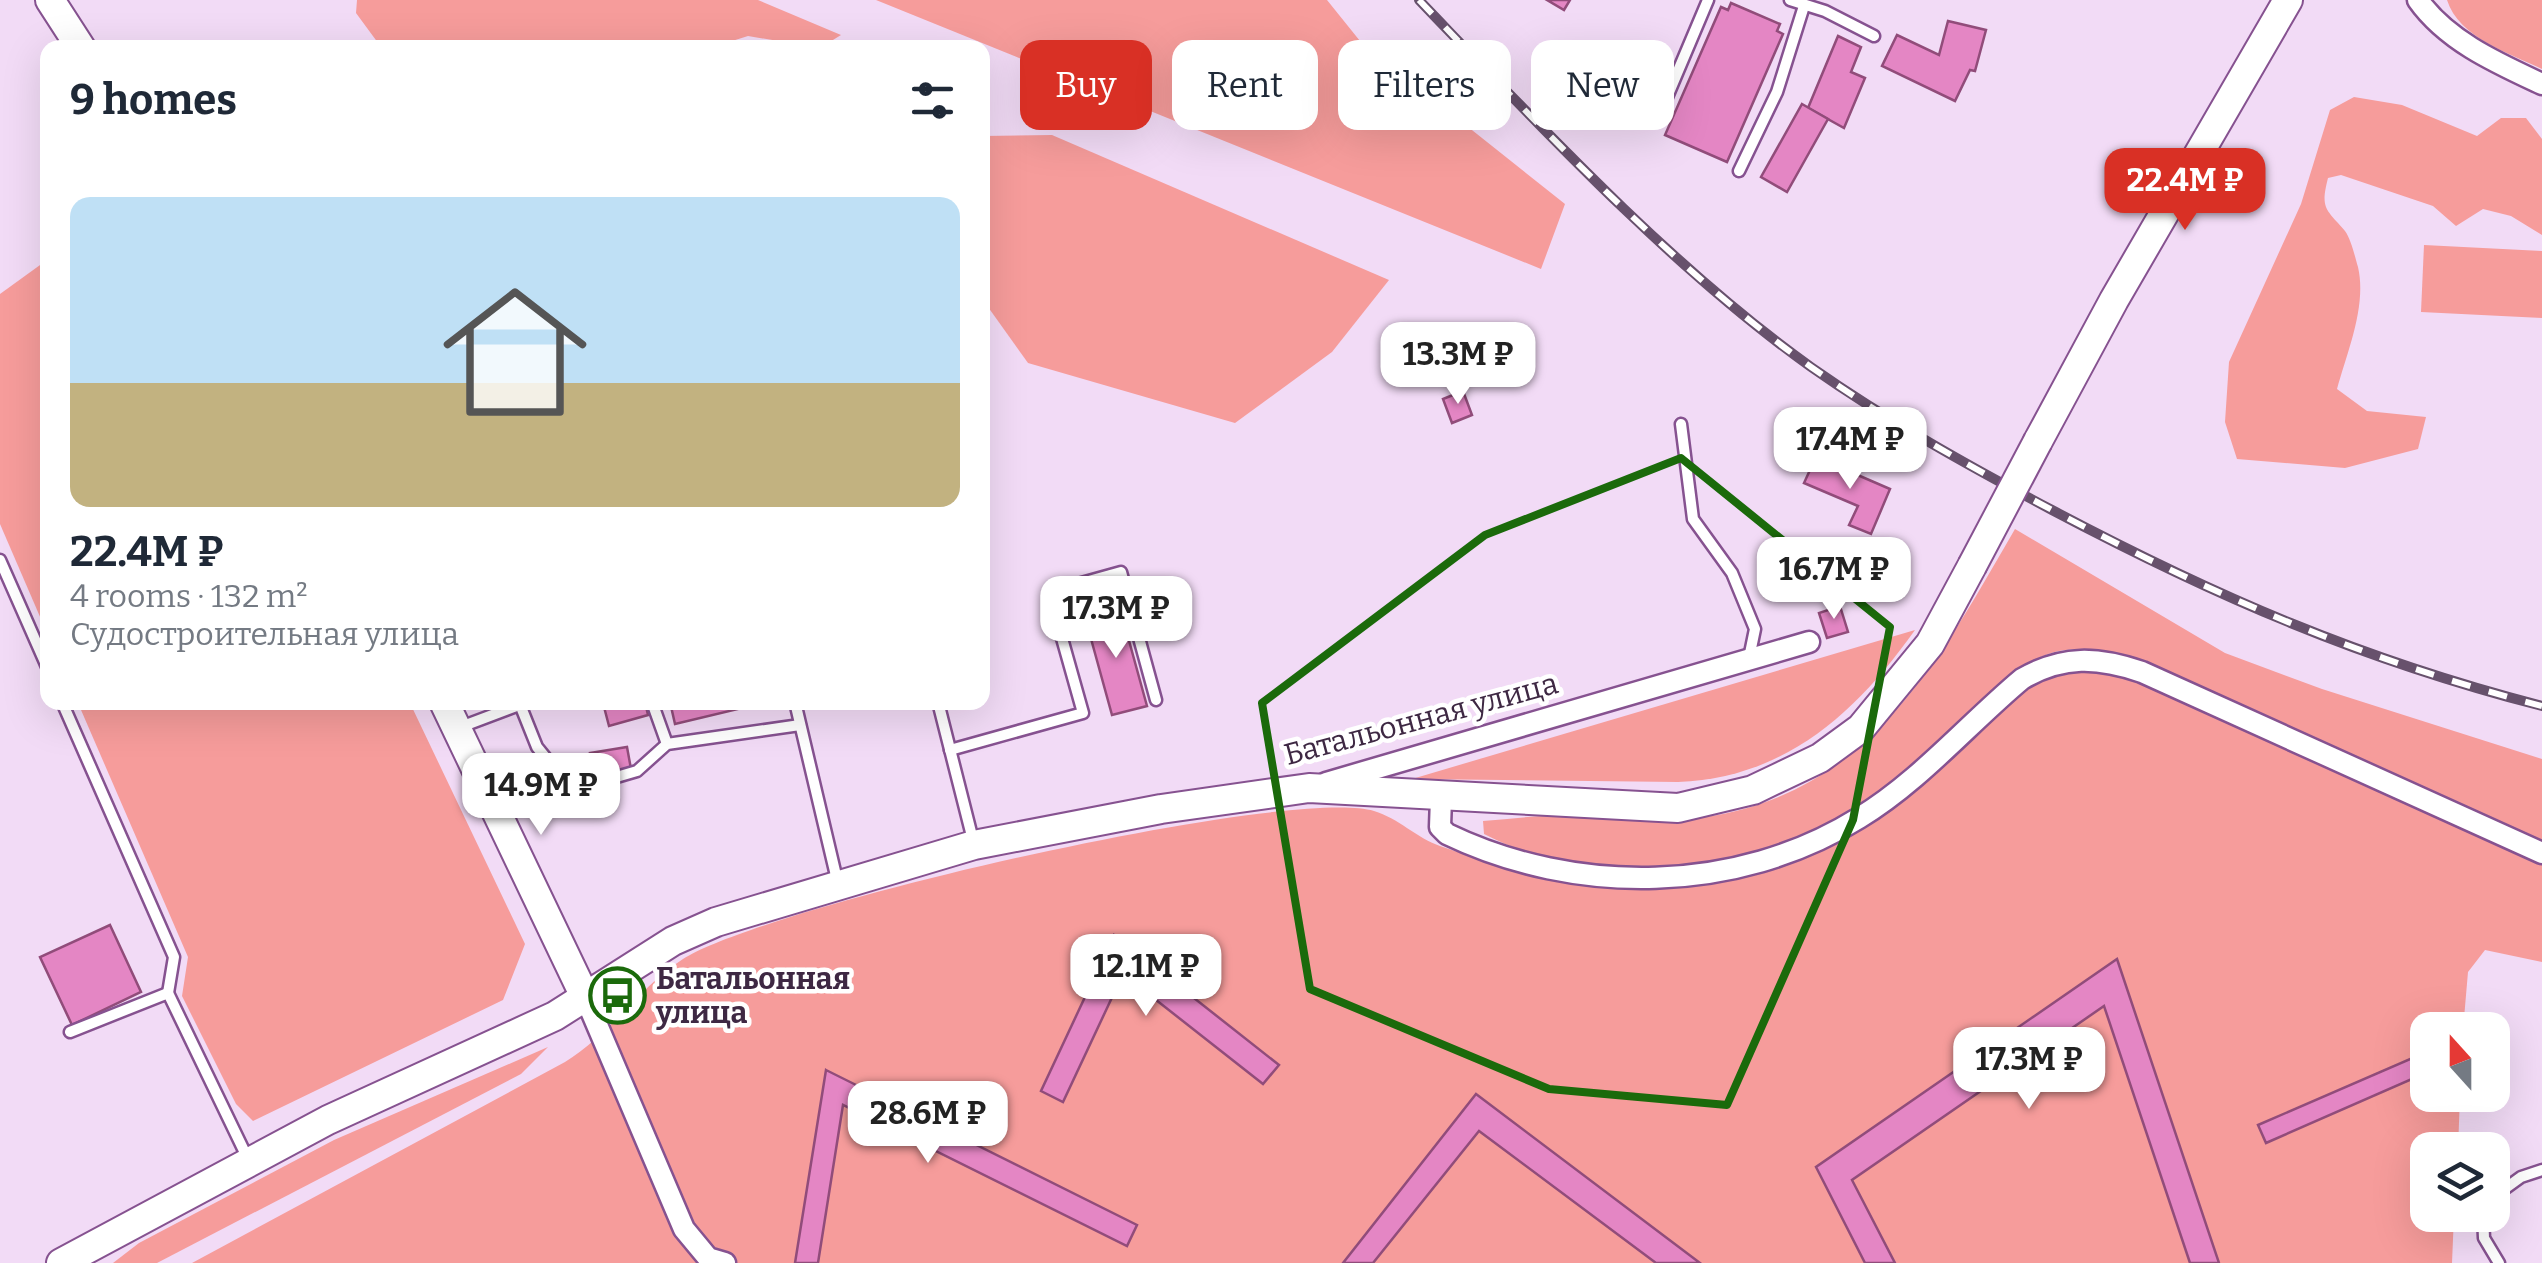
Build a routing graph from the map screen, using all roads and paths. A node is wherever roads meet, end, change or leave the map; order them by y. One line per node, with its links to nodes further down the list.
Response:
1 (50, 0): 8 (street)
2 (1708, 0): 9 (lane)
3 (1790, 0): 6 (lane)
4 (2288, 0): 30 (street, bridge)
5 (2418, 0): 10 (street)
6 (1804, 6): 7 (lane); 11 (lane)
7 (1874, 36)
8 (76, 40)
9 (1674, 80)
10 (2542, 84)
11 (1739, 170)
12 (1682, 424): 16 (lane)
13 (0, 560): 15 (lane)
14 (1809, 642): 16 (street, Батальонная улица)
15 (40, 650)
16 (1749, 660): 29 (street, Батальонная улица)
17 (1156, 700): 28 (lane)
18 (66, 710): 34 (lane)
19 (448, 710): 26 (street)
20 (504, 710): 26 (lane)
21 (521, 710): 27 (lane)
22 (655, 710): 27 (lane)
23 (797, 710): 25 (lane)
24 (940, 710): 28 (lane)
25 (800, 726): 27 (lane); 33 (lane)
26 (457, 728): 35 (street)
27 (667, 744)
28 (950, 750): 31 (lane)
29 (1310, 788): 30 (street); 31 (street, Батальонная улица)
30 (1442, 798): 32 (street)
31 (974, 845): 33 (street, Батальонная улица)
32 (2542, 853)
33 (838, 885): 35 (street, Батальонная улица)
34 (168, 992): 36 (lane); 37 (lane)
35 (586, 1000): 37 (street, Батальонная улица); 42 (street)
36 (70, 1032)
37 (249, 1160): 41 (street, Батальонная улица)
38 (2542, 1170): 39 (lane)
39 (2510, 1184)
40 (2484, 1232): 44 (lane)
41 (90, 1256): 43 (street, Батальонная улица)
42 (717, 1260)
43 (61, 1263)
44 (2499, 1263)

